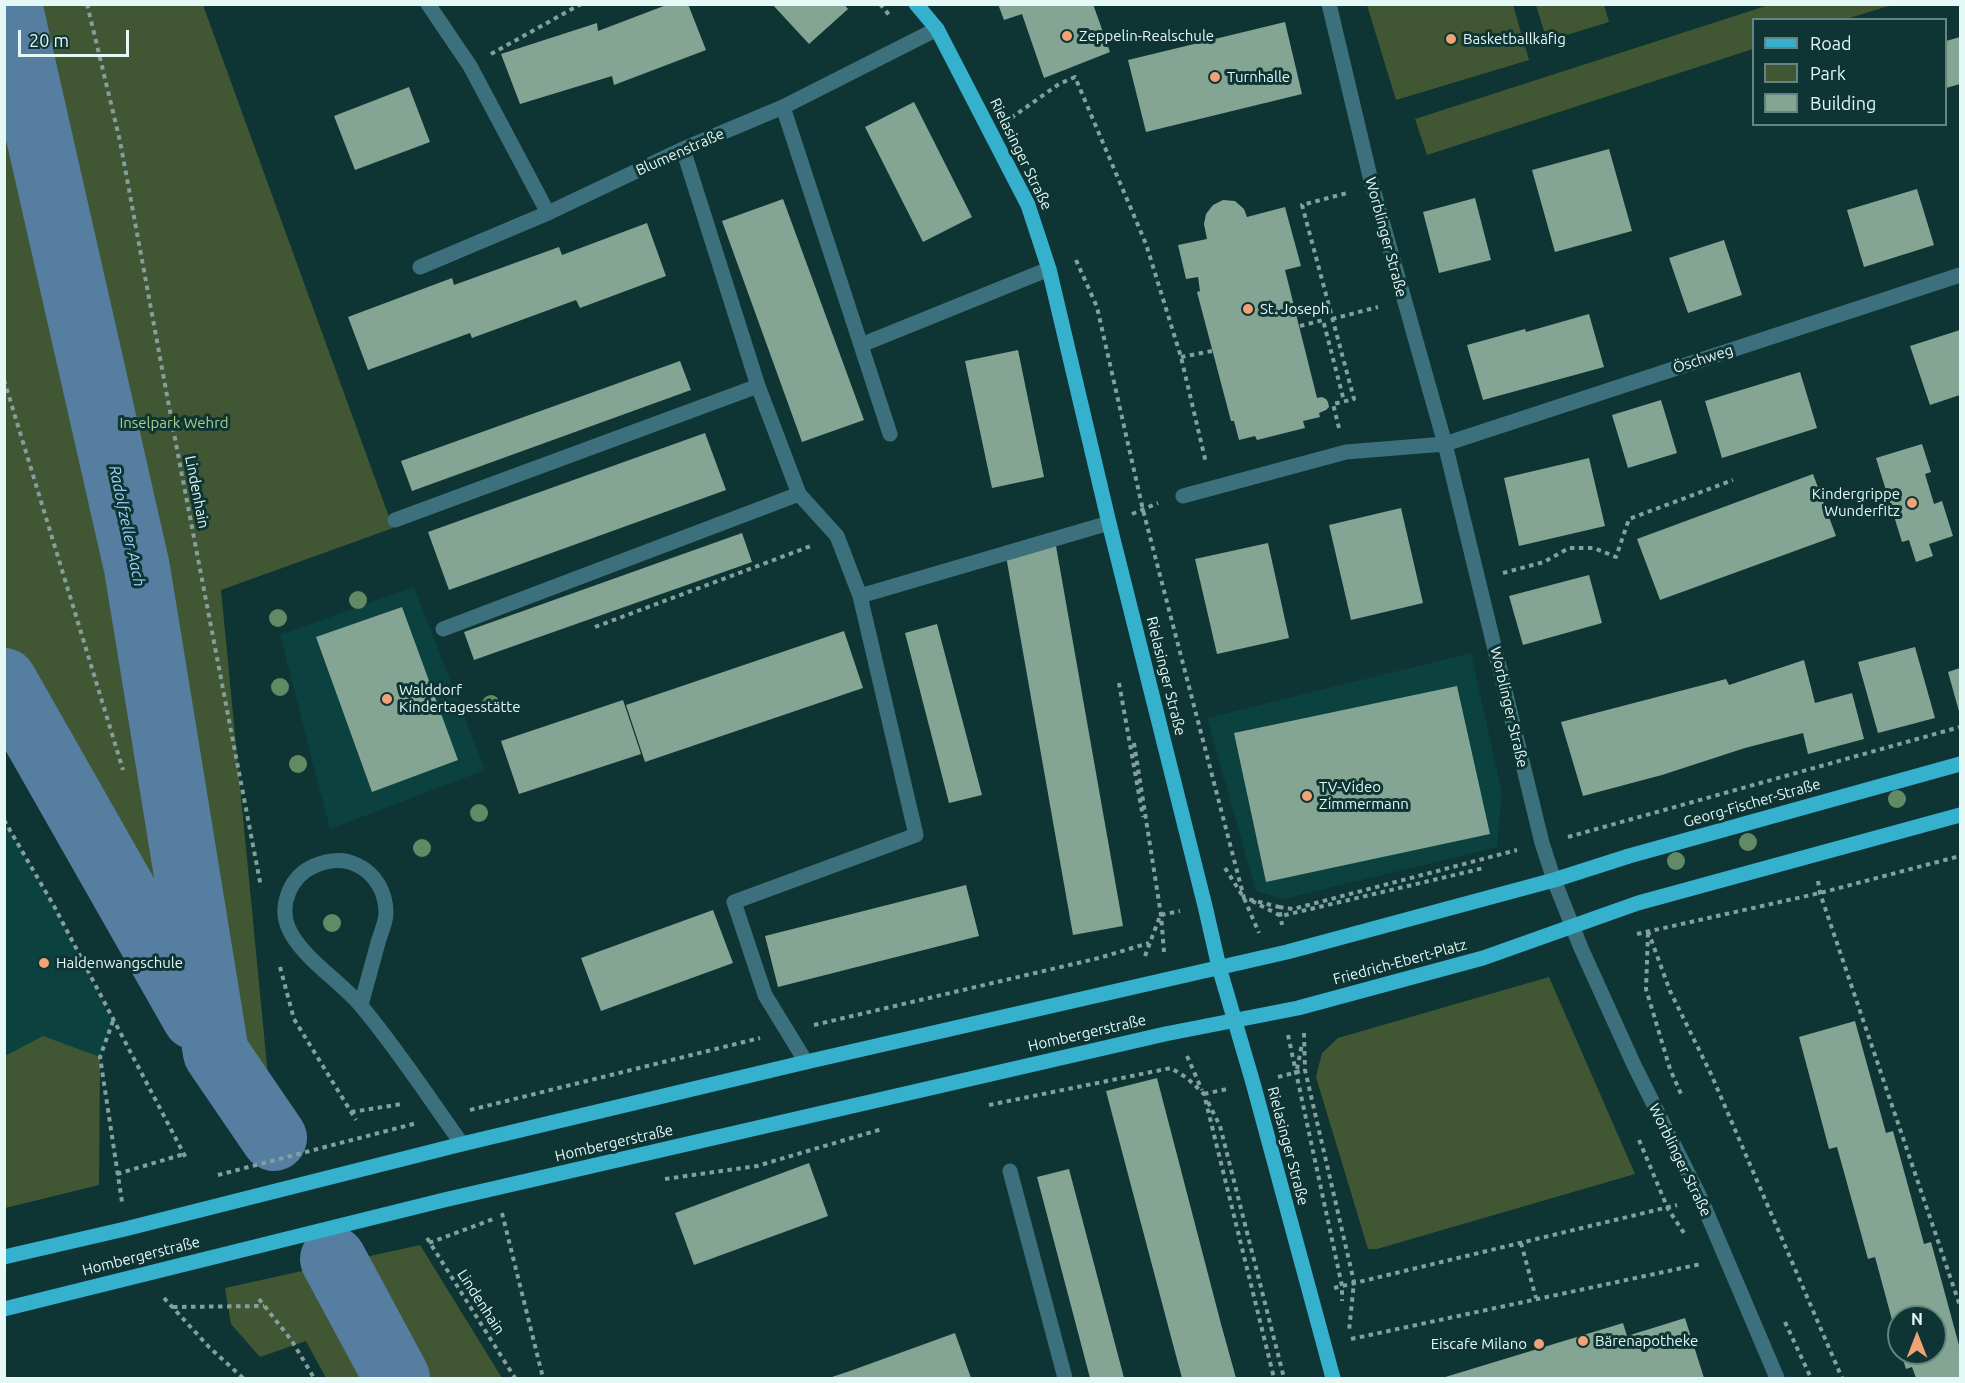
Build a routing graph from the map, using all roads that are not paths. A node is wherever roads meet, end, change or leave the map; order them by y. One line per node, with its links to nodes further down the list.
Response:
1 (428, 4): 7 (street)
2 (916, 4): 4 (main road, Rielasinger Straße)
3 (1329, 4): 14 (street, Worblinger Straße)
4 (937, 29): 5 (street, Blumenstraße); 9 (main road, Rielasinger Straße)
5 (783, 107): 6 (street, Blumenstraße); 11 (street)
6 (684, 150): 7 (street, Blumenstraße); 12 (street)
7 (548, 213): 8 (street, Blumenstraße)
8 (420, 267)
9 (1049, 269): 11 (street); 18 (main road, Rielasinger Straße)
10 (1960, 275): 14 (street, Öschweg)
11 (861, 345): 13 (street)
12 (758, 386): 15 (street); 17 (street)
13 (890, 434)
14 (1445, 444): 16 (street, Öschweg); 23 (street, Worblinger Straße)
15 (799, 494): 19 (street); 20 (street)
16 (1183, 496)
17 (395, 520)
18 (1109, 523): 19 (street); 25 (main road, Rielasinger Straße)
19 (860, 596): 28 (street)
20 (443, 629)
21 (1960, 764): 23 (main road, Georg-Fischer-Straße)
22 (1960, 815): 24 (main road)
23 (1554, 880): 24 (street, Worblinger Straße); 25 (main road)
24 (1572, 927): 27 (main road, Friedrich-Ebert-Platz); 35 (street, Worblinger Straße)
25 (1219, 967): 27 (main road, Rielasinger Straße); 28 (main road, Hombergerstraße)
26 (361, 1005): 26 (street); 29 (street)
27 (1233, 1021): 32 (main road, Hombergerstraße); 34 (main road, Rielasinger Straße)
28 (806, 1062): 29 (main road, Hombergerstraße)
29 (462, 1144): 31 (main road, Hombergerstraße)
30 (1010, 1171): 33 (street)
31 (4, 1257)
32 (4, 1309)
33 (1065, 1378)
34 (1333, 1378)
35 (1777, 1378)

